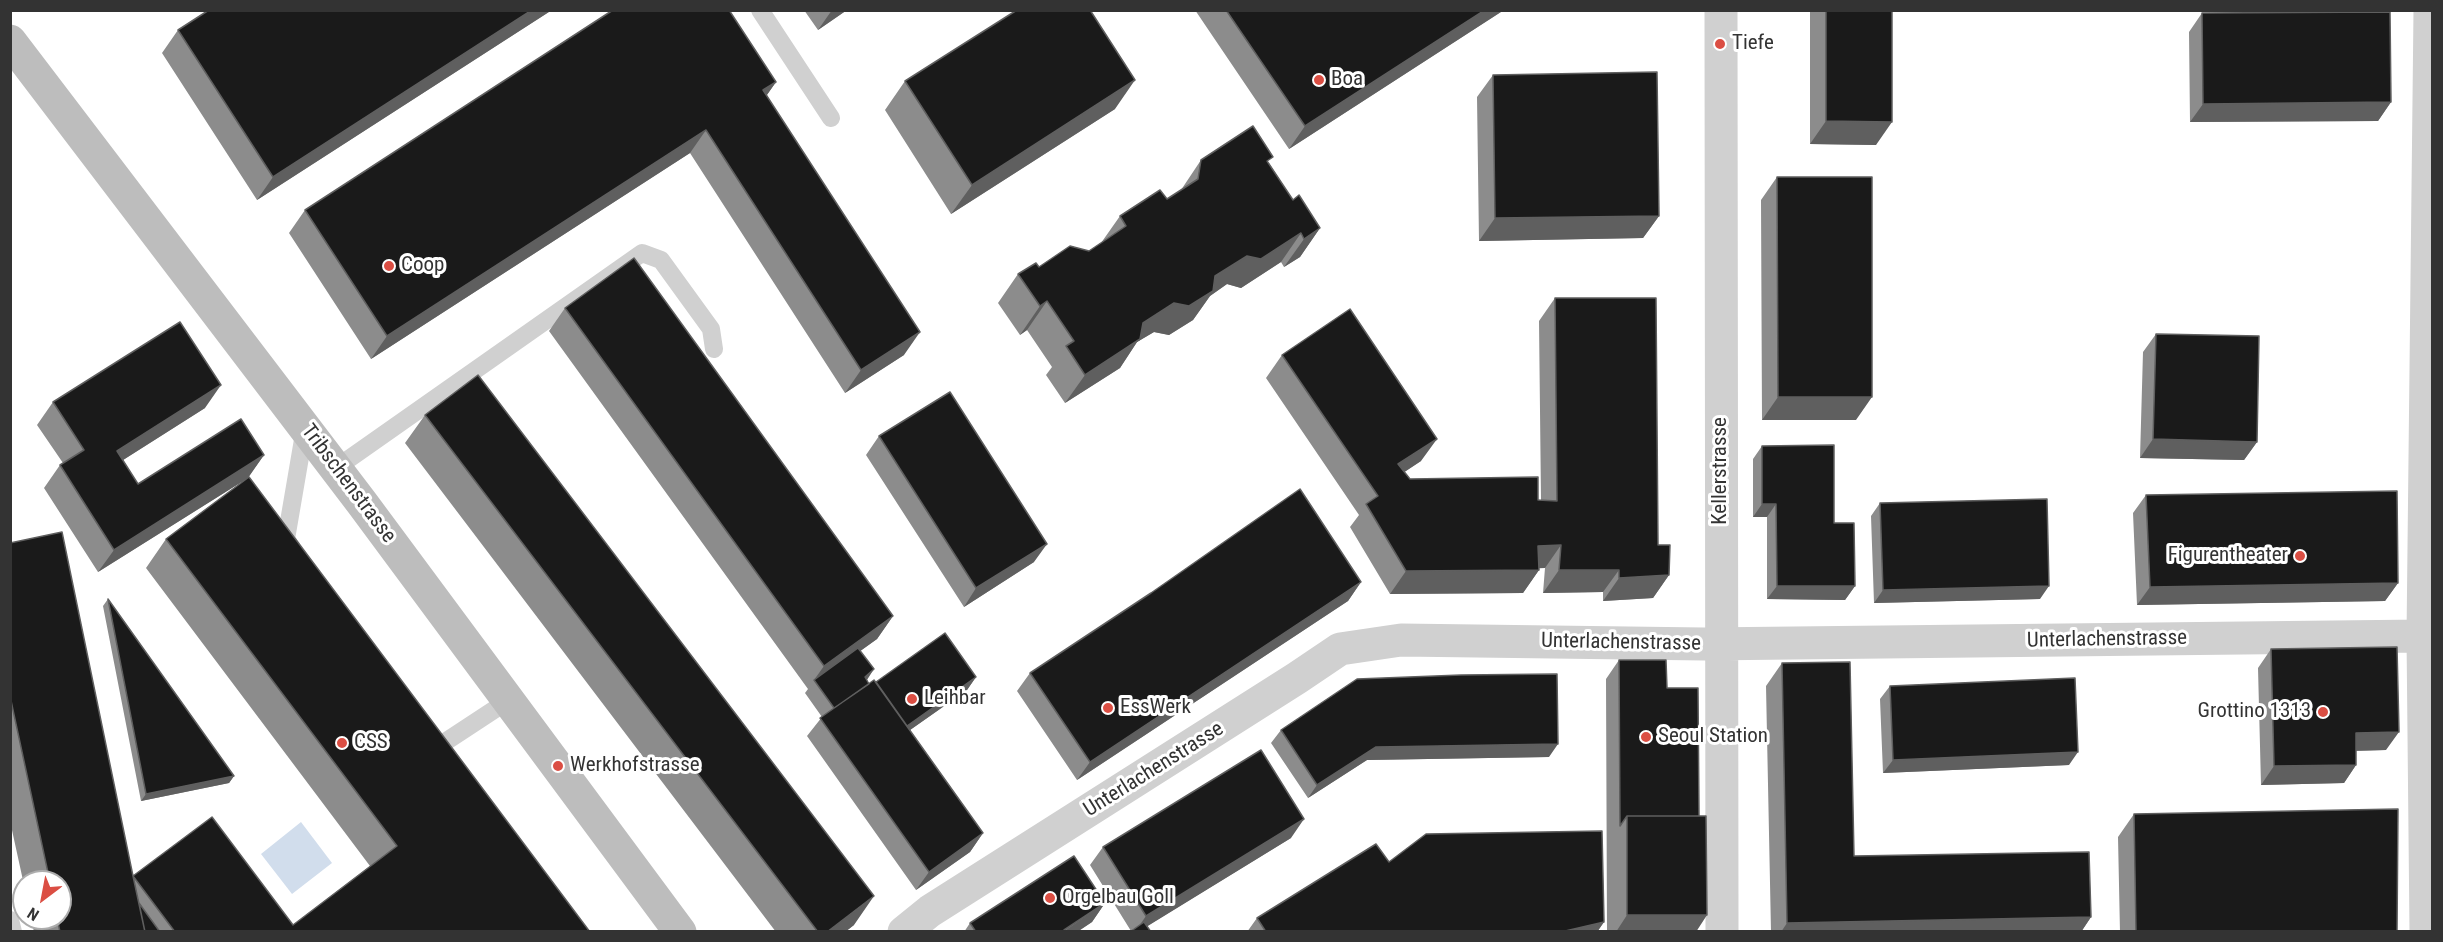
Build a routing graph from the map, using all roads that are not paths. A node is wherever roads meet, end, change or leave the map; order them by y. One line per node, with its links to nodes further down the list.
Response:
1 (760, 10): 6 (lane)
2 (1721, 10): 13 (street, Kellerstrasse)
3 (2430, 10): 5 (street)
4 (14, 51): 9 (street, Tribschenstrasse)
5 (2432, 64): 8 (street)
6 (831, 118)
7 (714, 349): 10 (lane)
8 (2429, 375): 12 (street)
9 (305, 428): 10 (street, Tribschenstrasse); 11 (lane)
10 (336, 468): 14 (street, Tribschenstrasse)
11 (301, 559)
12 (2423, 636): 13 (street, Unterlachenstrasse); 21 (street)
13 (1721, 644): 19 (street, Unterlachenstrasse); 20 (street, Kellerstrasse)
14 (509, 700): 15 (lane); 18 (street, Tribschenstrasse)
15 (418, 718)
16 (10, 920): 17 (lane)
17 (13, 932)
18 (680, 932)
19 (904, 932)
20 (1722, 932)
21 (2426, 932)

